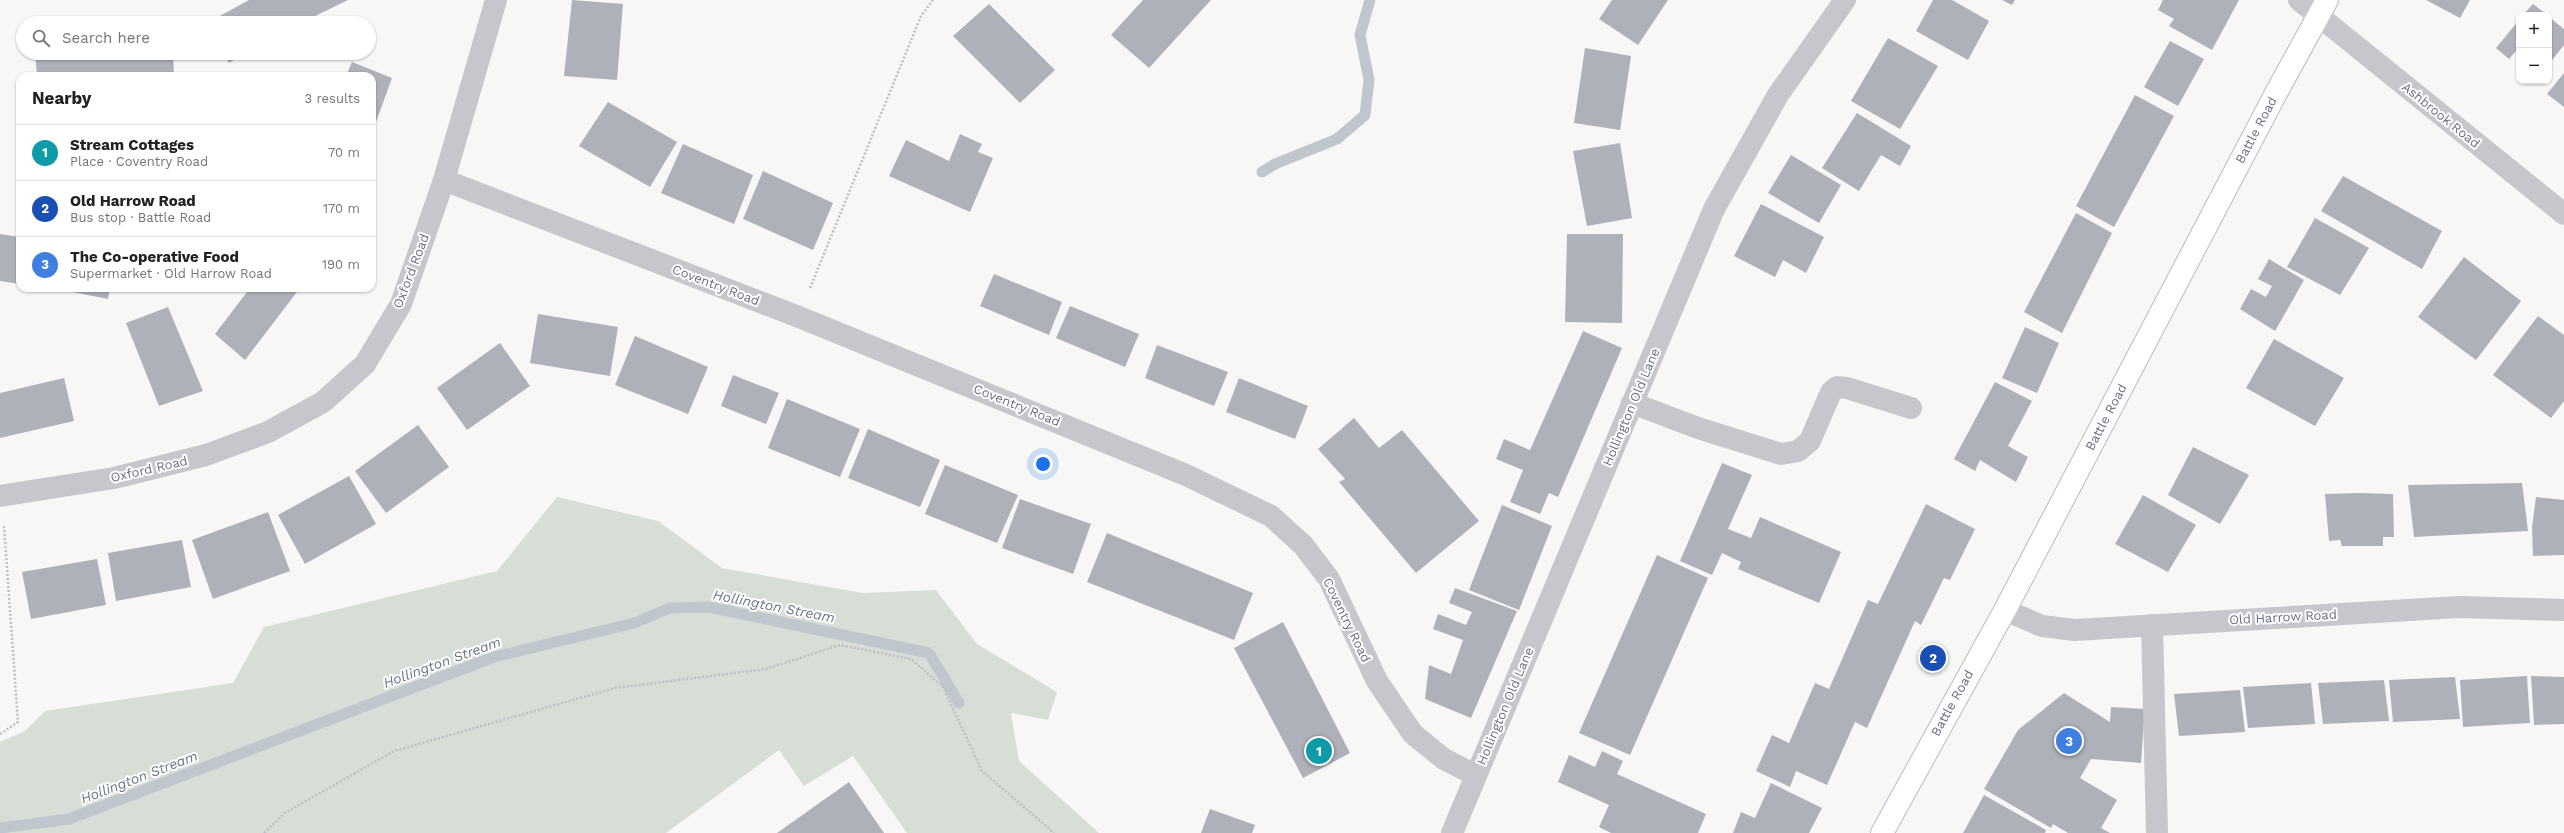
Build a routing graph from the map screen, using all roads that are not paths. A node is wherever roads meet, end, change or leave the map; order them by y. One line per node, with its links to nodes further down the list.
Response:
1 (496, 0): 5 (street, Oxford Road)
2 (1845, 0): 7 (street, Hollington Old Lane)
3 (2299, 0): 4 (street, Ashbrook Road)
4 (2323, 8): 6 (street, Ashbrook Road); 10 (main road, Battle Road)
5 (444, 180): 9 (street, Oxford Road); 13 (street, Coventry Road)
6 (2564, 214)
7 (1632, 403): 8 (street); 13 (street, Hollington Old Lane)
8 (1911, 408)
9 (1, 496)
10 (2005, 610): 12 (street, Old Harrow Road); 15 (main road, Battle Road)
11 (2564, 610): 12 (street, Old Harrow Road)
12 (2152, 625): 16 (street)
13 (1476, 775): 14 (street, Hollington Old Lane)
14 (1452, 833)
15 (1882, 833)
16 (2158, 833)

